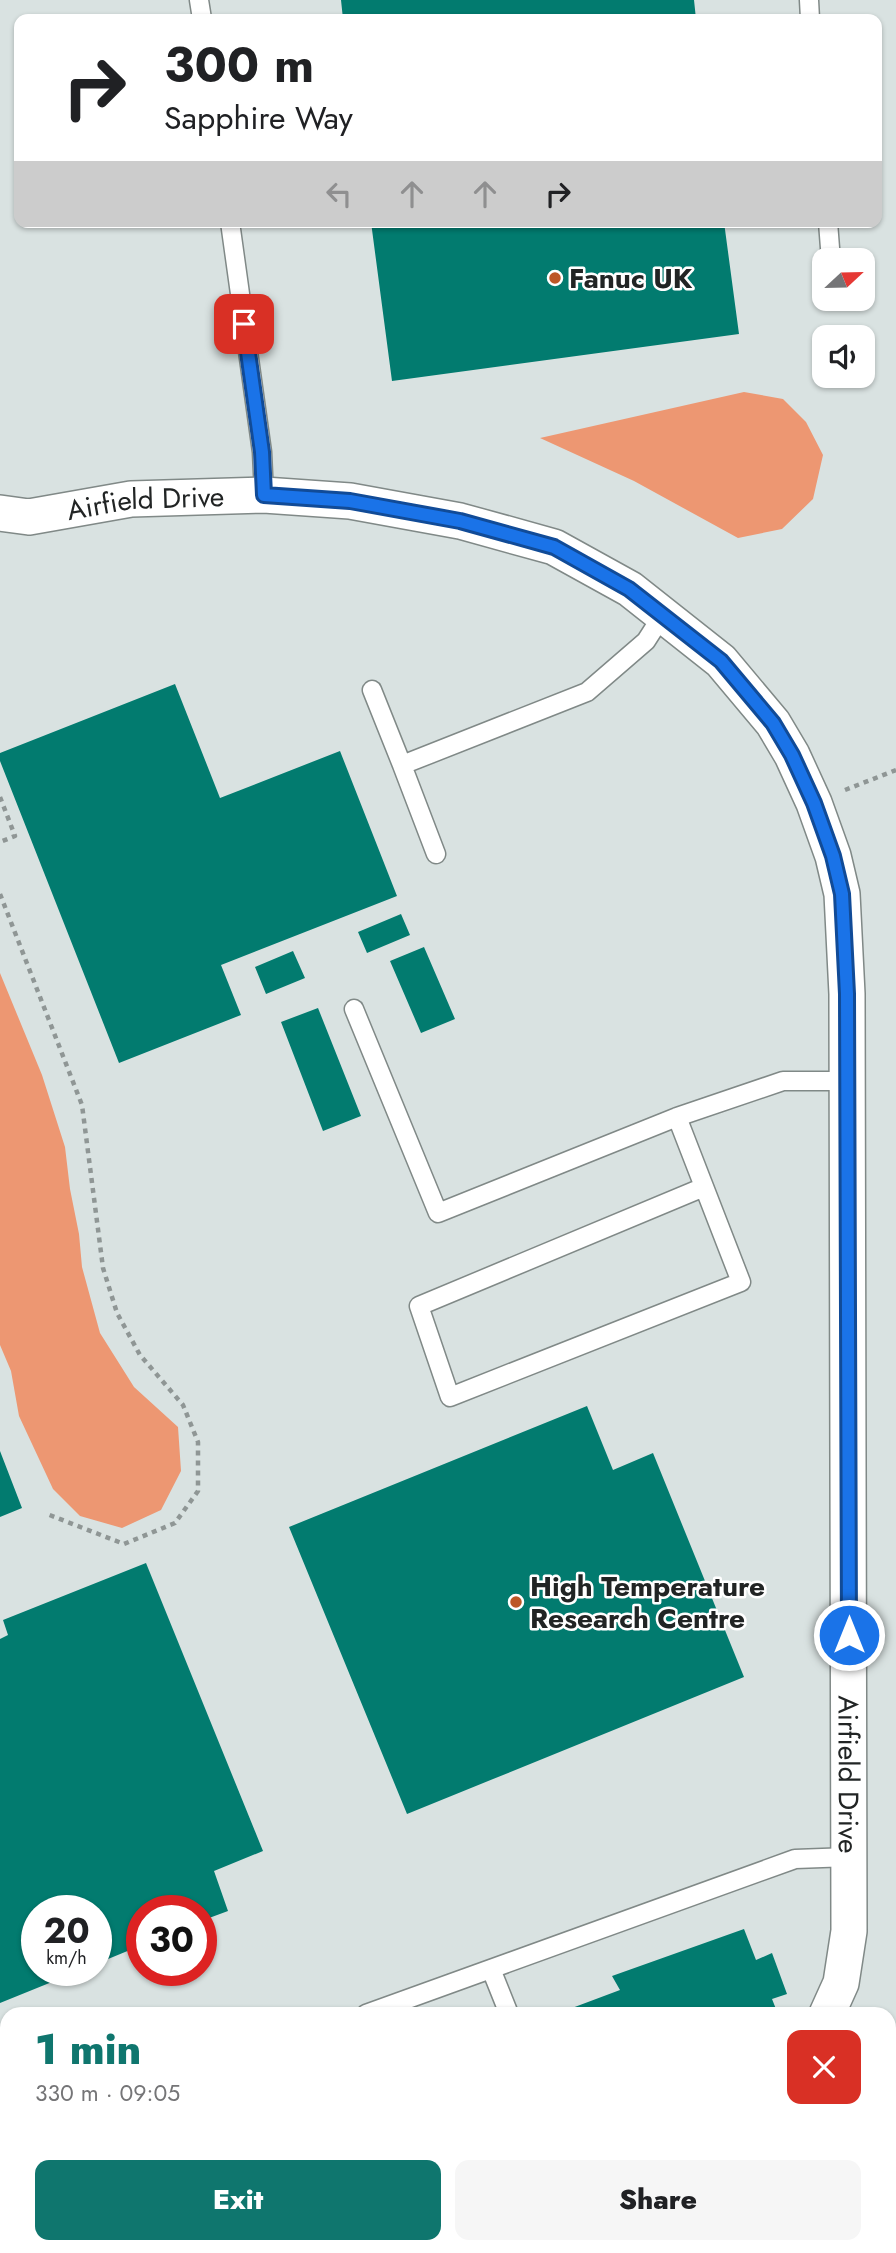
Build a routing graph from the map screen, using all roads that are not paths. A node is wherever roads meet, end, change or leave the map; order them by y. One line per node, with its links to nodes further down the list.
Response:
1 (231, 228): 4 (lane)
2 (828, 228): 3 (lane)
3 (830, 248)
4 (264, 495): 5 (street, Airfield Drive); 7 (street, Airfield Drive)
5 (15, 515): 6 (street, Airfield Drive)
6 (0, 540)
7 (662, 616): 9 (lane); 12 (street, Airfield Drive)
8 (372, 690): 9 (lane)
9 (402, 765): 10 (lane)
10 (436, 854)
11 (354, 1009): 13 (lane)
12 (847, 1081): 13 (lane); 15 (street, Airfield Drive)
13 (677, 1116): 14 (lane)
14 (705, 1187): 14 (lane)
15 (850, 1857): 16 (lane); 19 (street, Airfield Drive)
16 (491, 1969): 17 (lane); 18 (lane)
17 (385, 2007)
18 (506, 2007)
19 (830, 2007)

